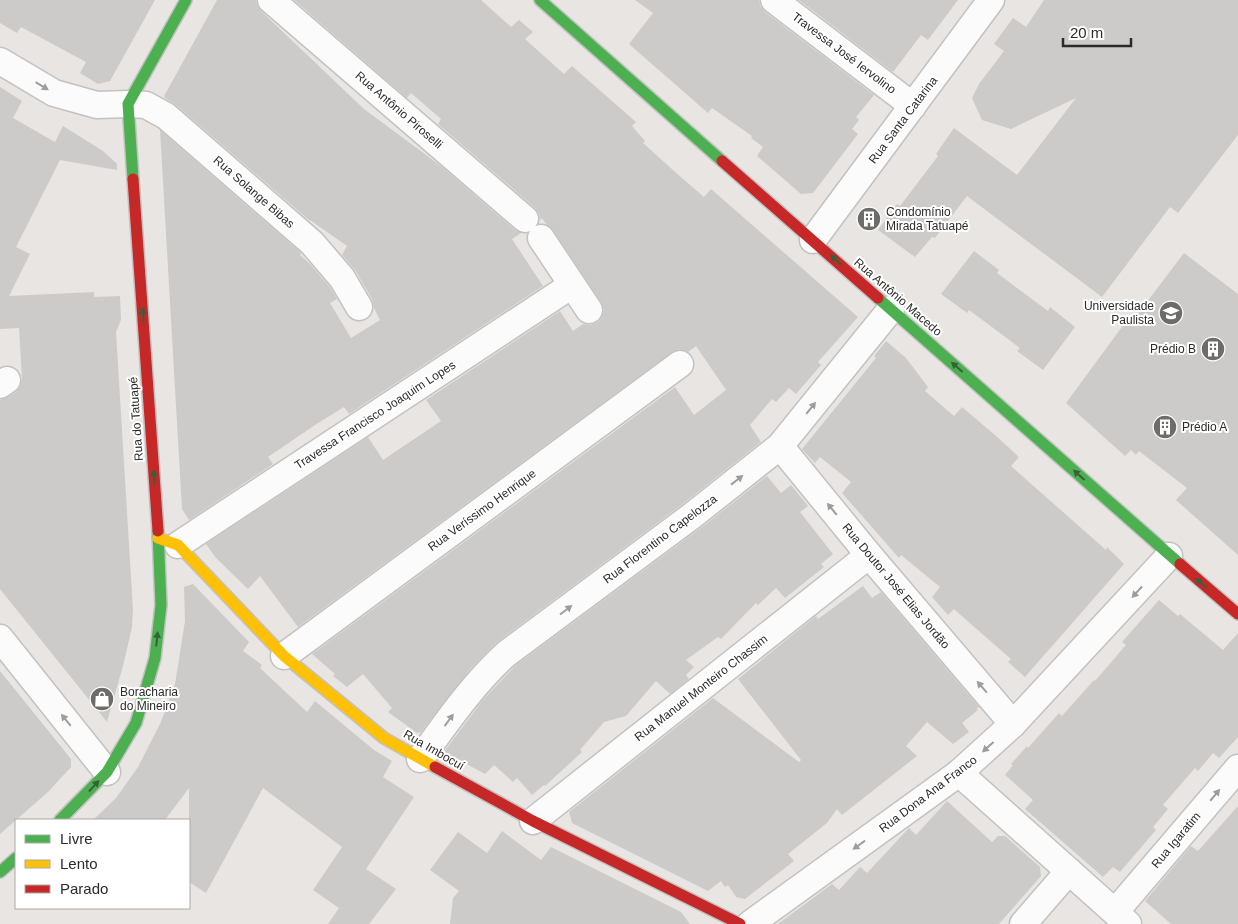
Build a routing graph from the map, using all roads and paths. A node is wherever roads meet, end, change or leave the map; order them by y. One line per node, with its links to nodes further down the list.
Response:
1 (186, 0): 7 (street)
2 (271, 0): 10 (street, Rua Antônio Piroselli)
3 (540, 0): 9 (street, Rua Antônio Macedo)
4 (774, 0): 8 (street, Travessa José Iervolino)
5 (992, 0): 8 (street, Rua Santa Catarina)
6 (0, 61): 7 (street, Rua Solange Bibas, one-way to 7)
7 (128, 104): 11 (street, Rua Solange Bibas); 16 (street, Rua do Tatuapé, one-way to 7)
8 (913, 106): 9 (street, Rua Santa Catarina)
9 (813, 240): 12 (street, Rua Antônio Macedo, one-way to 9)
10 (572, 285): 13 (street); 16 (street, Travessa Francisco Joaquim Lopes)
11 (359, 307)
12 (891, 309): 15 (street, Rua Florentino Capelozza, one-way to 12); 18 (street, Rua Antônio Macedo, one-way to 12)
13 (589, 310)
14 (680, 364): 21 (street, Rua Veríssimo Henrique)
15 (780, 446): 17 (street, Rua Doutor José Elias Jordão, one-way to 15); 23 (street, Rua Florentino Capelozza, one-way to 15)
16 (168, 542): 21 (street, Rua Imbocuí); 25 (street, Rua do Tatuapé, one-way to 16)
17 (869, 556): 22 (street, Rua Doutor José Elias Jordão, one-way to 17); 28 (street, Rua Manuel Monteiro Chassim)
18 (1169, 556): 19 (street, Rua Antônio Macedo, one-way to 18); 22 (street, Rua Dona Ana Franco, one-way to 22)
19 (1238, 614)
20 (0, 638): 25 (street, one-way to 20)
21 (284, 656): 23 (street, Rua Imbocuí)
22 (1013, 724): 26 (street, Rua Dona Ana Franco, one-way to 26)
23 (420, 759): 28 (street, Rua Imbocuí)
24 (1238, 768): 32 (street, Rua Igaratim, one-way to 24)
25 (107, 772): 27 (street, Rua do Tatuapé, one-way to 25)
26 (959, 773): 30 (street); 34 (street, Rua Dona Ana Franco, one-way to 34)
27 (61, 819)
28 (533, 821): 33 (street, Rua Imbocuí)
29 (15, 859): 31 (street)
30 (1069, 871): 32 (street); 35 (street)
31 (0, 872)
32 (1122, 918)
33 (740, 924)
34 (750, 924)
35 (1023, 924)

